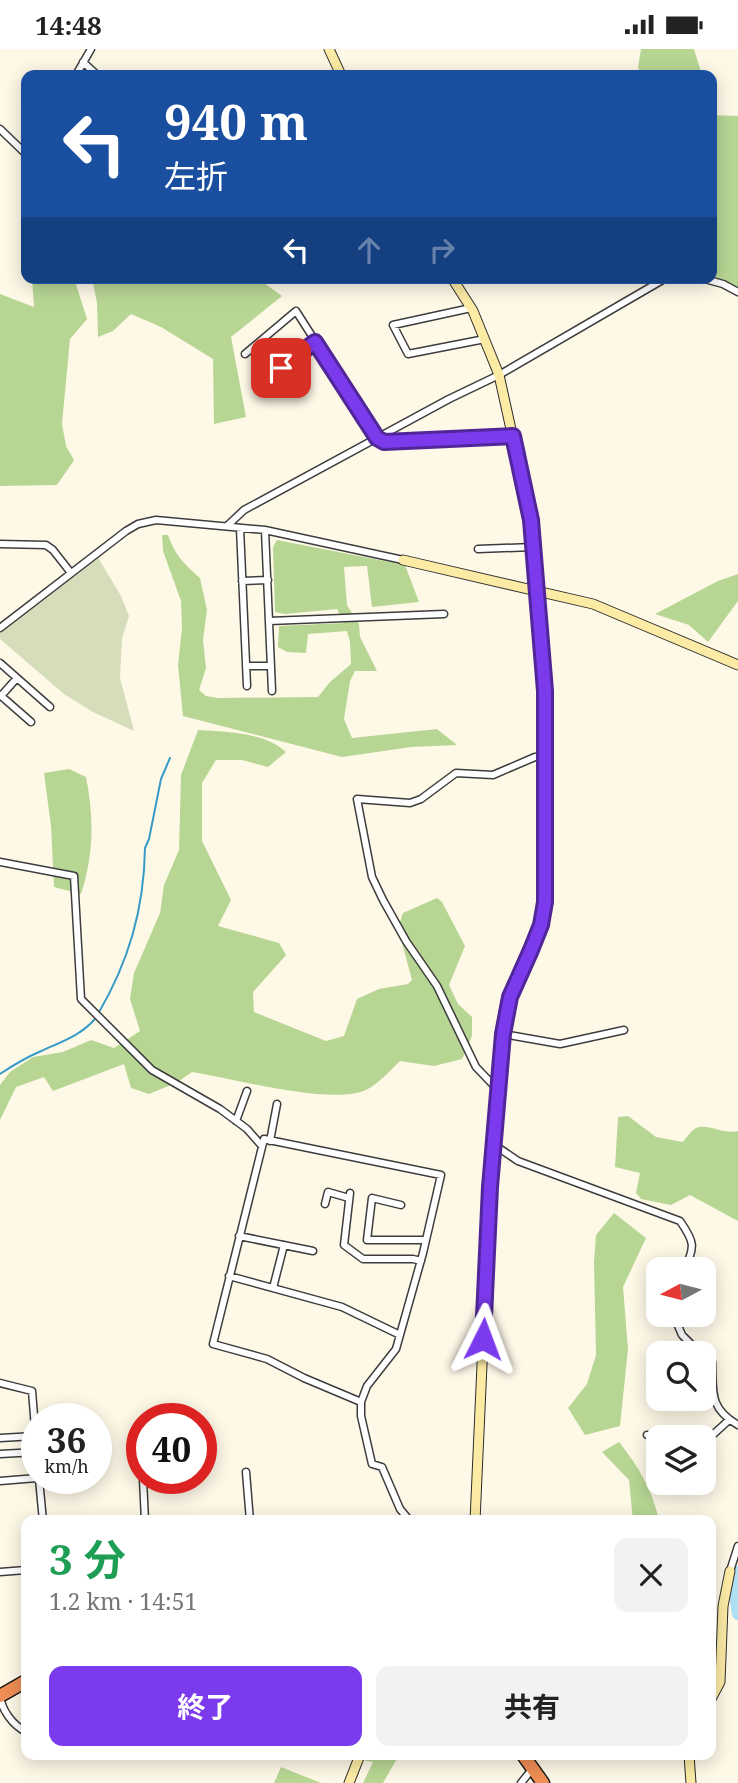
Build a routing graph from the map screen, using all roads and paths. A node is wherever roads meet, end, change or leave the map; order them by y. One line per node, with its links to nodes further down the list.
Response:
1 (329, 49): 6 (street)
2 (87, 51): 3 (street)
3 (83, 62): 4 (street); 5 (street)
4 (79, 70)
5 (92, 70)
6 (339, 70)
7 (0, 129): 8 (street)
8 (21, 149)
9 (717, 282): 12 (street)
10 (457, 284): 13 (street)
11 (656, 284): 17 (street)
12 (738, 292)
13 (471, 308): 14 (street); 14 (street)
14 (485, 339): 17 (street)
15 (315, 342): 16 (street); 18 (street); 20 (street)
16 (245, 354)
17 (499, 375): 19 (street); 20 (street)
18 (264, 382)
19 (513, 436): 20 (street); 25 (street)
20 (377, 438): 21 (street)
21 (227, 526): 22 (street); 28 (street)
22 (240, 528): 23 (street); 29 (street)
23 (265, 530): 27 (street); 30 (street)
24 (0, 544): 28 (street)
25 (533, 547): 26 (street); 31 (street)
26 (478, 549)
27 (403, 560): 31 (street)
28 (71, 573): 34 (street)
29 (242, 580): 30 (street); 37 (street)
30 (268, 580): 33 (street)
31 (536, 591): 36 (street); 45 (street)
32 (444, 614): 33 (street)
33 (269, 621): 38 (street)
34 (0, 628)
35 (0, 663): 39 (street)
36 (738, 665)
37 (246, 666): 38 (street); 40 (street)
38 (271, 666): 41 (street)
39 (17, 678): 42 (street); 43 (street)
40 (247, 686)
41 (272, 691)
42 (1, 696): 44 (street)
43 (50, 707)
44 (31, 722)
45 (545, 756): 48 (street); 49 (street)
46 (0, 862): 52 (street)
47 (624, 1030): 48 (street)
48 (503, 1034): 49 (street)
49 (497, 1089): 54 (street)
50 (247, 1091): 52 (street)
51 (277, 1104): 53 (street)
52 (236, 1121): 55 (street)
53 (270, 1140): 55 (street); 59 (street)
54 (493, 1144): 62 (street); 87 (street)
55 (262, 1146): 58 (street)
56 (326, 1204): 63 (street)
57 (401, 1205): 59 (street)
58 (239, 1235): 60 (street); 64 (street)
59 (426, 1240): 63 (street)
60 (284, 1245): 61 (street); 65 (street)
61 (313, 1251)
62 (689, 1257)
63 (421, 1261): 66 (street)
64 (229, 1276): 65 (street); 69 (street)
65 (273, 1288): 66 (street)
66 (400, 1335): 69 (street)
67 (0, 1383): 70 (street)
68 (716, 1401): 71 (street)
69 (360, 1402): 86 (street)
70 (33, 1403)
71 (729, 1420): 72 (street); 73 (street)
72 (738, 1425)
73 (716, 1432)
74 (21, 1437): 75 (street)
75 (0, 1438)
76 (21, 1453): 77 (street)
77 (0, 1454)
78 (246, 1472): 85 (street)
79 (21, 1479): 80 (street)
80 (0, 1481)
81 (40, 1494): 83 (street)
82 (144, 1494): 84 (street)
83 (42, 1515)
84 (145, 1515)
85 (250, 1515)
86 (405, 1515)
87 (475, 1515)
88 (738, 1546): 90 (street)
89 (21, 1570): 91 (street)
90 (730, 1571): 93 (street)
91 (0, 1572)
92 (21, 1684): 94 (highway)
93 (716, 1690)
94 (0, 1696): 95 (street)
95 (21, 1728)
96 (358, 1760): 100 (street)
97 (527, 1760): 99 (highway)
98 (689, 1760): 103 (street)
99 (533, 1768): 101 (street); 102 (highway)
100 (349, 1783)
101 (521, 1783)
102 (543, 1783)
103 (691, 1783)

